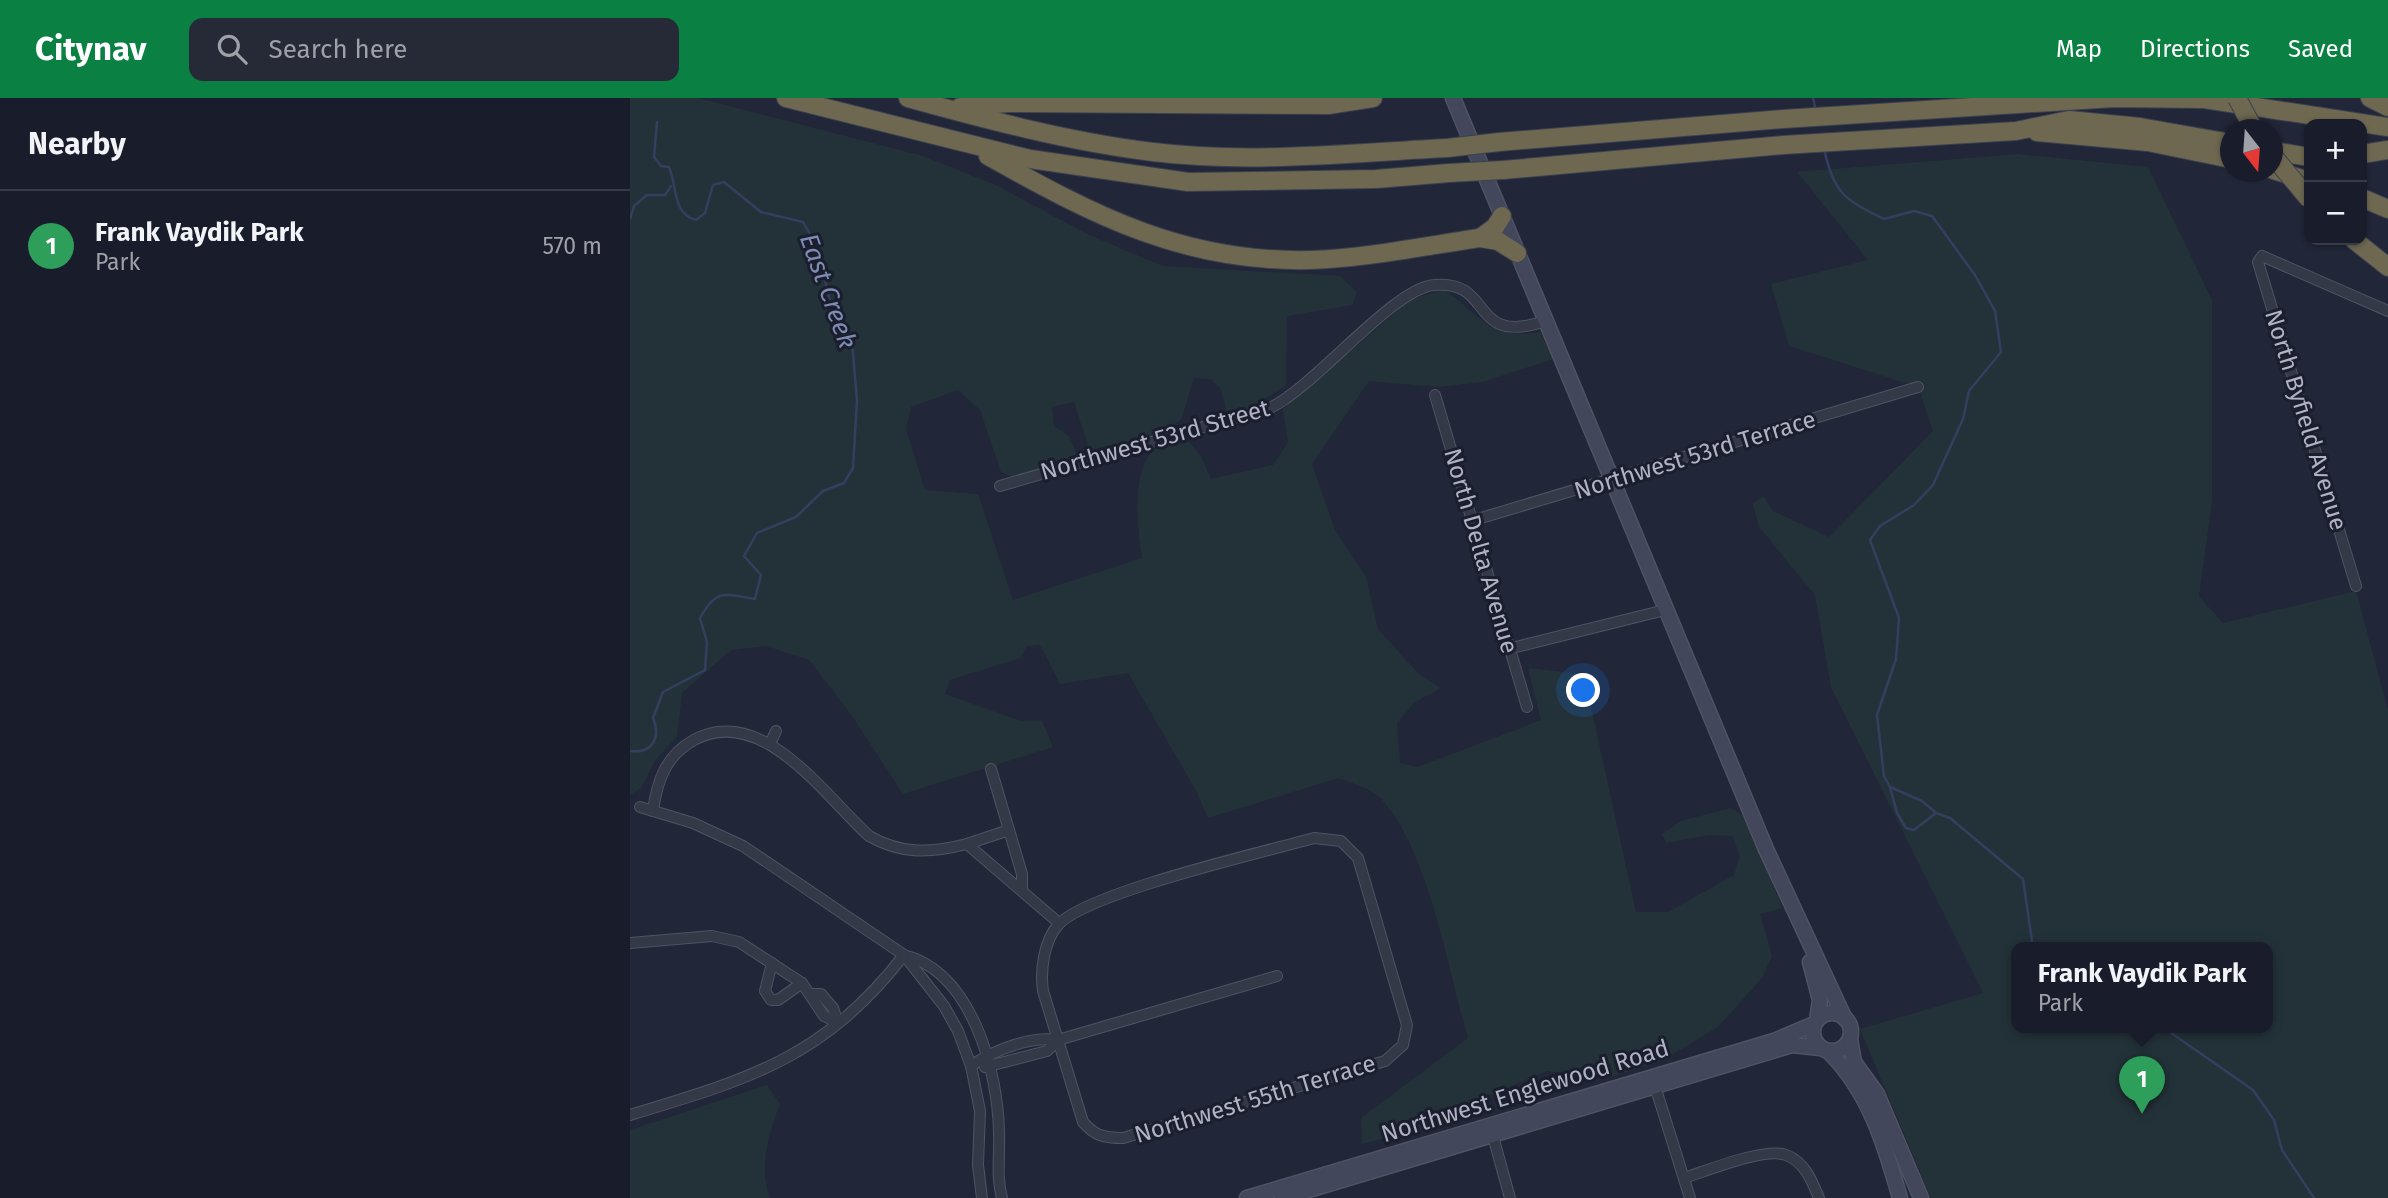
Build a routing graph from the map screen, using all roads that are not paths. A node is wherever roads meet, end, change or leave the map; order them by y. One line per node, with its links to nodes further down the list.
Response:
1 (786, 98): 14 (highway)
2 (908, 98): 9 (highway)
3 (1373, 98): 9 (highway)
4 (1452, 98): 26 (main road)
5 (2115, 98): 9 (highway, bridge); 11 (highway)
6 (2236, 98): 10 (highway, bridge)
7 (2370, 98): 8 (highway)
8 (2388, 107)
9 (946, 108)
10 (2248, 119)
11 (2388, 127)
12 (2016, 131): 13 (highway); 14 (highway, bridge); 19 (highway)
13 (2220, 141)
14 (970, 145): 27 (highway)
15 (2388, 150): 16 (highway)
16 (2367, 153)
17 (2283, 154): 18 (highway)
18 (2304, 156)
19 (2220, 157)
20 (2283, 166): 23 (highway, bridge)
21 (2283, 173): 22 (highway)
22 (2304, 179)
23 (2304, 193)
24 (2367, 200): 25 (highway)
25 (2388, 209)
26 (1502, 216): 27 (highway); 29 (main road)
27 (1480, 238): 29 (highway)
28 (2360, 245): 30 (highway)
29 (1517, 253): 32 (main road)
30 (2388, 267)
31 (2388, 311): 38 (street, North Byfield Avenue)
32 (1545, 321): 35 (main road); 36 (street, Northwest 53rd Street)
33 (1918, 387): 35 (street, Northwest 53rd Terrace)
34 (1435, 396): 37 (street, North Delta Avenue)
35 (1611, 481): 37 (street, Northwest 53rd Terrace); 39 (main road)
36 (1000, 486)
37 (1471, 521): 40 (street, North Delta Avenue)
38 (2356, 586)
39 (1665, 610): 40 (street); 51 (main road)
40 (1508, 649): 41 (street, North Delta Avenue)
41 (1527, 707)
42 (776, 731): 43 (street)
43 (770, 744): 46 (street); 48 (street)
44 (991, 769): 47 (street)
45 (640, 807): 46 (street)
46 (653, 811): 53 (street)
47 (1009, 830): 48 (street); 49 (street)
48 (967, 844): 49 (street)
49 (1022, 889): 50 (street)
50 (1059, 923): 61 (street); 61 (street, Northwest 55th Terrace)
51 (1804, 937): 57 (main road); 58 (main road)
52 (630, 943): 54 (street)
53 (904, 955): 59 (street); 64 (street); 66 (street)
54 (772, 963): 56 (street); 56 (street)
55 (1277, 976): 61 (street)
56 (802, 983): 59 (street)
57 (1845, 1019): 58 (main road); 60 (main road)
58 (1816, 1022): 63 (main road); 68 (main road, Northwest Englewood Road)
59 (838, 1023): 69 (street)
60 (1850, 1039): 63 (main road); 80 (main road)
61 (1058, 1040): 62 (street); 65 (street)
62 (1023, 1044): 64 (street); 65 (street)
63 (1824, 1050): 68 (main road, Northwest Englewood Road); 79 (main road)
64 (987, 1055): 66 (street); 67 (street)
65 (1027, 1057): 67 (street)
66 (971, 1066): 67 (street); 72 (street)
67 (991, 1068): 73 (street)
68 (1653, 1081): 70 (main road, Northwest Englewood Road); 71 (street)
69 (630, 1115)
70 (1491, 1130): 74 (main road, Northwest Englewood Road); 75 (main road, Northwest Englewood Road); 76 (street)
71 (1684, 1178): 77 (street); 78 (street)
72 (982, 1198)
73 (1002, 1198)
74 (1247, 1198)
75 (1282, 1198)
76 (1510, 1198)
77 (1690, 1198)
78 (1819, 1198)
79 (1900, 1198)
80 (1921, 1198)

